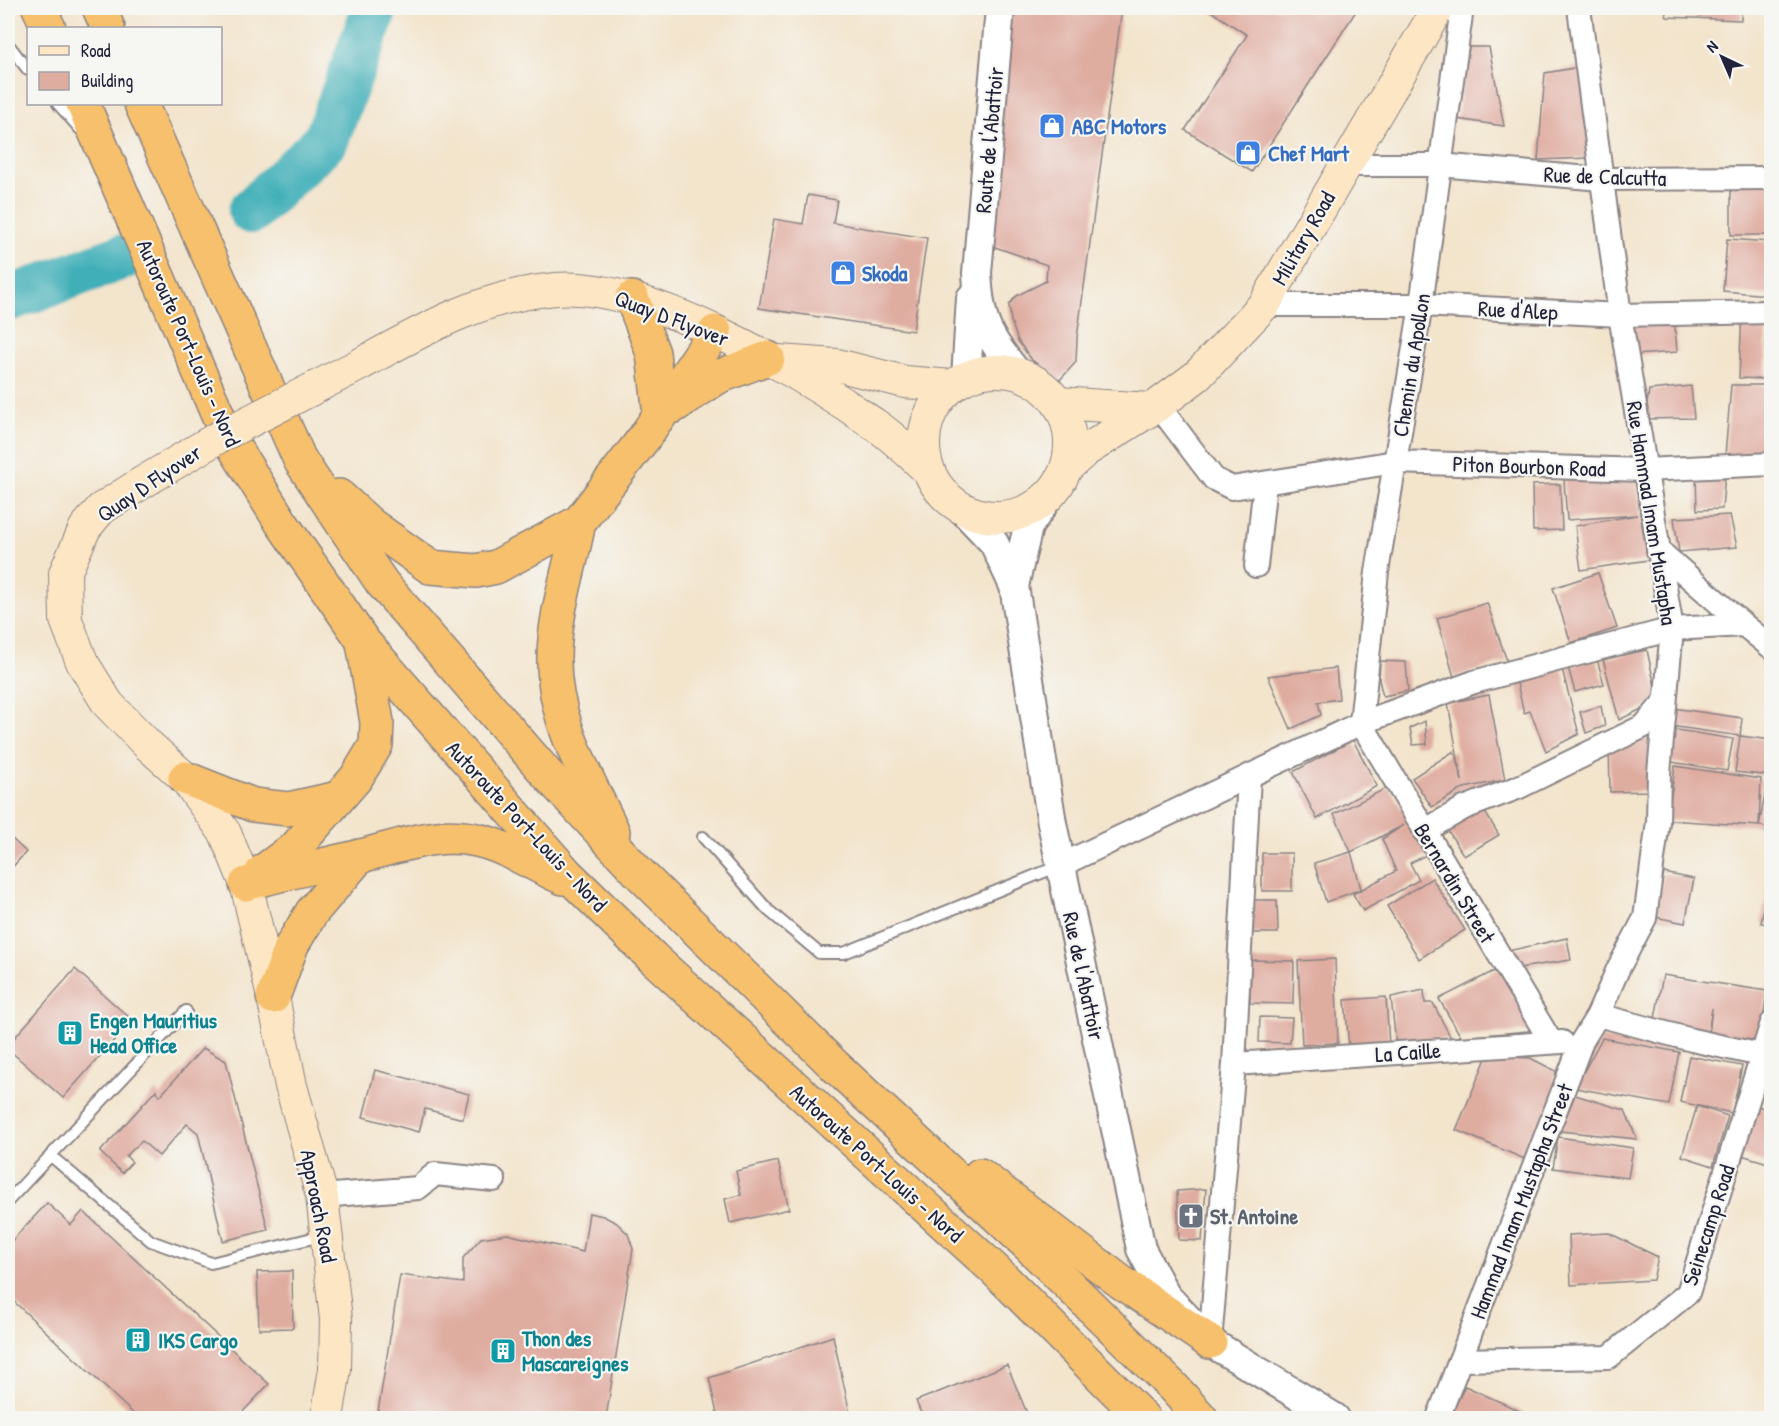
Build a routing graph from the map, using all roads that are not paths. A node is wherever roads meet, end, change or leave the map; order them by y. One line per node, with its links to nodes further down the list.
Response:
1 (39, 8): 7 (highway)
2 (99, 8): 8 (highway)
3 (1000, 8): 19 (street, Route de l'Abattoir)
4 (1438, 8): 15 (main road, Military Road)
5 (1462, 8): 16 (street, Chemin du Apollon)
6 (1579, 8): 18 (street, Rue Hammad Imam Mustapha)
7 (48, 27)
8 (108, 27)
9 (9, 48): 10 (lane)
10 (27, 69)
11 (59, 105): 14 (lane)
12 (83, 105): 14 (highway, Autoroute Port-Louis - Nord)
13 (141, 105): 32 (highway, Autoroute Port-Louis - Nord)
14 (110, 163): 46 (highway, Autoroute Port-Louis - Nord)
15 (1345, 165): 16 (street, Rue de Calcutta); 21 (main road, Military Road)
16 (1439, 165): 18 (street, Rue de Calcutta); 22 (street, Chemin du Apollon)
17 (1772, 178): 18 (street, Rue de Calcutta)
18 (1601, 179): 24 (street, Rue Hammad Imam Mustapha)
19 (977, 273): 27 (street, Route de l'Abattoir); 28 (street, Route de l'Abattoir)
20 (632, 298): 25 (main road, Quay D Flyover); 31 (highway); 51 (main road, Quay D Flyover, bridge)
21 (1264, 305): 22 (street, Rue d'Alep); 30 (main road, Military Road)
22 (1421, 305): 24 (street, Rue d'Alep); 33 (street, Chemin du Apollon)
23 (1772, 312): 24 (street, Rue d'Alep)
24 (1620, 315): 35 (street, Rue Hammad Imam Mustapha)
25 (715, 332): 26 (main road, Quay D Flyover); 31 (highway)
26 (771, 359): 28 (main road); 31 (highway); 36 (main road, Quay D Flyover)
27 (1018, 374): 28 (main road); 29 (main road)
28 (959, 382): 36 (main road)
29 (1058, 403): 30 (main road); 37 (main road)
30 (1155, 407): 37 (main road, Military Road); 38 (street, Piton Bourbon Road)
31 (660, 416): 40 (highway)
32 (300, 460): 40 (highway); 56 (highway, Autoroute Port-Louis - Nord)
33 (1395, 462): 35 (street, Piton Bourbon Road); 38 (street, Piton Bourbon Road); 49 (street, Chemin du Apollon)
34 (1772, 464): 35 (street, Piton Bourbon Road)
35 (1644, 470): 41 (street, Rue Hammad Imam Mustapha)
36 (929, 471): 39 (main road)
37 (1058, 480): 39 (main road); 43 (street, Rue de l'Abattoir)
38 (1265, 483): 42 (street)
39 (959, 506): 43 (street, Rue de l'Abattoir)
40 (579, 522): 56 (highway)
41 (1658, 550): 44 (street); 45 (street, Rue Hammad Imam Mustapha)
42 (1256, 566)
43 (1014, 586): 57 (street, Rue de l'Abattoir)
44 (1744, 625): 45 (street); 47 (street)
45 (1672, 629): 48 (street, Rue Hammad Imam Mustapha); 49 (street)
46 (363, 641): 52 (highway); 59 (highway, Autoroute Port-Louis - Nord)
47 (1772, 648)
48 (1665, 701): 53 (street); 62 (street, Rue Hammad Imam Mustapha)
49 (1361, 723): 50 (street); 53 (street, Bernardin Street)
50 (1249, 776): 57 (street); 67 (street)
51 (185, 778): 52 (highway); 58 (main road, Quay D Flyover)
52 (338, 798): 58 (highway)
53 (1424, 831): 65 (street, Bernardin Street)
54 (703, 837): 57 (lane)
55 (360, 856): 58 (highway); 59 (highway); 60 (highway)
56 (626, 860): 68 (highway, Autoroute Port-Louis - Nord)
57 (1061, 865): 74 (street, Rue de l'Abattoir)
58 (246, 884): 60 (main road, Quay D Flyover)
59 (578, 885): 77 (highway, Autoroute Port-Louis - Nord)
60 (273, 997): 71 (main road, Approach Road)
61 (186, 1011): 69 (lane)
62 (1598, 1015): 64 (street, Rue Hammad Imam Mustapha); 66 (street)
63 (1772, 1023): 66 (street, Seinecamp Road)
64 (1582, 1041): 65 (street, La Caille); 75 (street, Hammad Imam Mustapha Street)
65 (1551, 1042): 67 (street, La Caille)
66 (1761, 1055): 75 (street, Seinecamp Road)
67 (1234, 1064): 74 (street)
68 (835, 1066): 74 (highway); 78 (highway, Autoroute Port-Louis - Nord)
69 (51, 1156): 72 (lane); 73 (lane)
70 (494, 1180): 71 (street)
71 (322, 1196): 73 (main road, Approach Road)
72 (8, 1201)
73 (325, 1234): 76 (main road, Approach Road)
74 (1210, 1342): 79 (street, Rue de l'Abattoir)
75 (1460, 1360): 80 (street)
76 (327, 1419)
77 (1143, 1419)
78 (1201, 1419)
79 (1335, 1419)
80 (1438, 1419)

